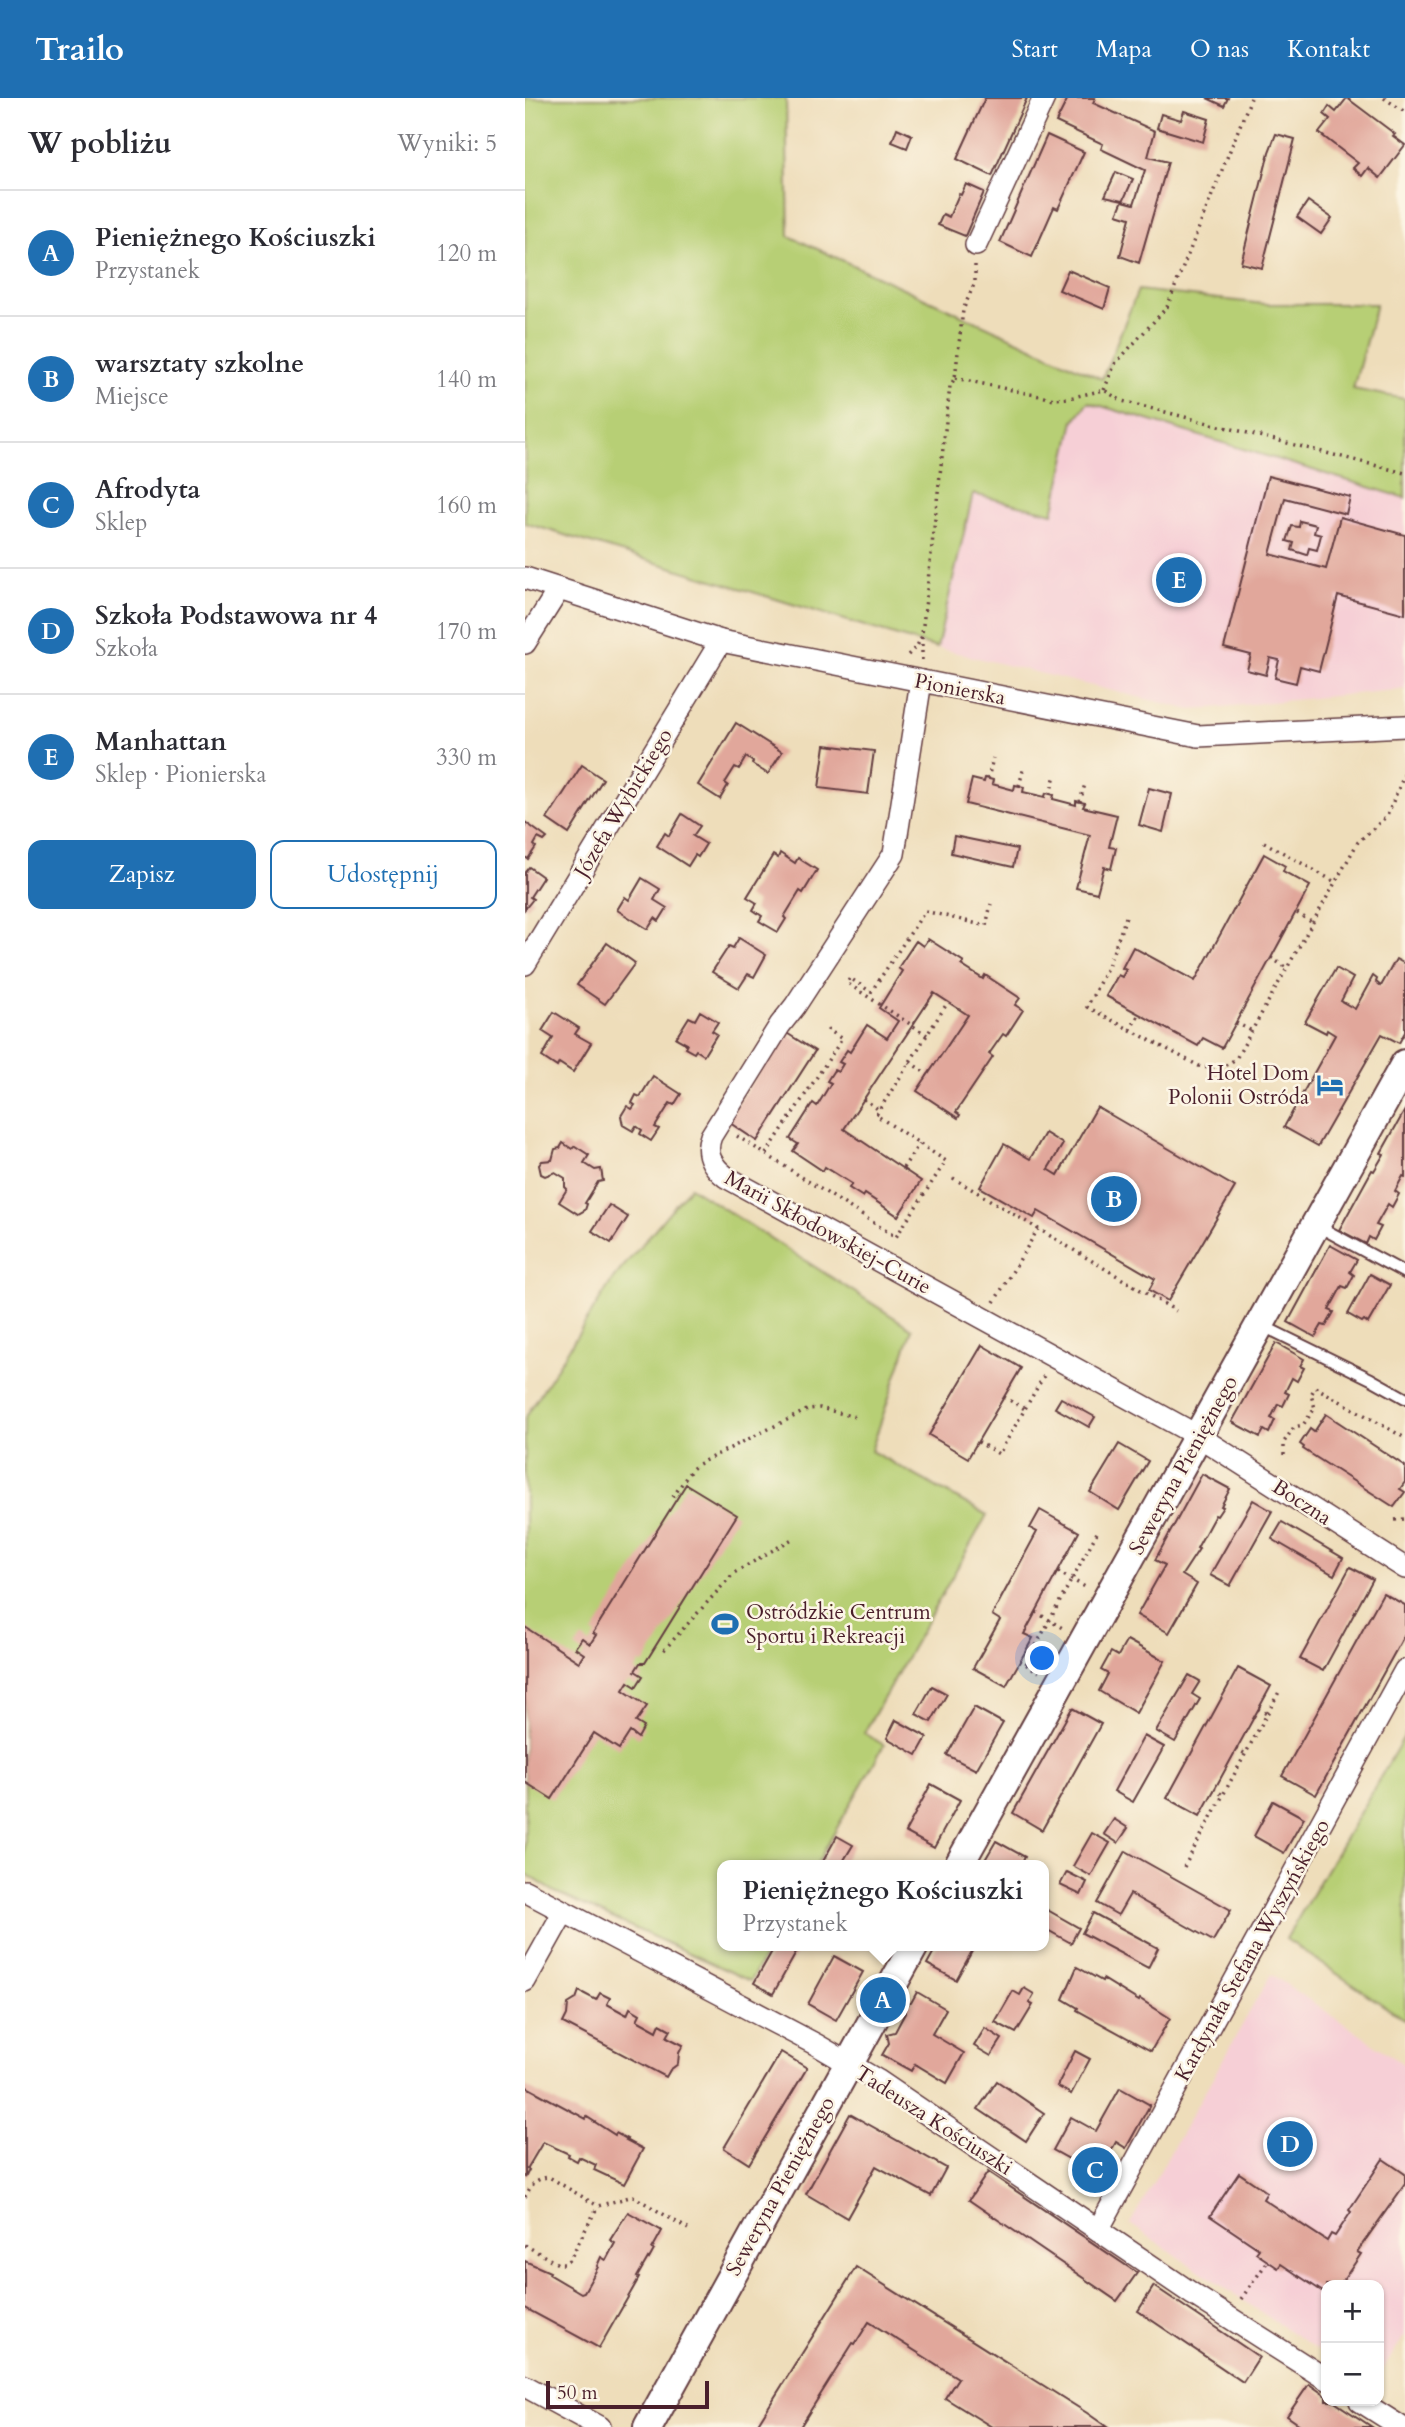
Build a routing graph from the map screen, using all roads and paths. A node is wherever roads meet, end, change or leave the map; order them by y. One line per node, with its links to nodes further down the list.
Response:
1 (1044, 98): 5 (street)
2 (1251, 98): 7 (path)
3 (1384, 98): 4 (path)
4 (1405, 112)
5 (976, 245): 6 (path)
6 (955, 378): 7 (path); 11 (path)
7 (1104, 390): 8 (path)
8 (1405, 473)
9 (525, 578): 10 (street, Pionierska)
10 (559, 589): 12 (street, Pionierska); 13 (street)
11 (922, 634)
12 (721, 641): 14 (street, Pionierska); 32 (street, Józefa Wybickiego)
13 (525, 643)
14 (921, 681): 15 (street, Pionierska); 46 (street, Marii Skłodowskiej-Curie)
15 (1405, 726)
16 (993, 758): 20 (path)
17 (1024, 767): 22 (path)
18 (1405, 773): 26 (path)
19 (1055, 775): 23 (path)
20 (988, 779)
21 (1085, 783): 24 (path)
22 (1019, 786)
23 (1050, 794)
24 (1080, 802)
25 (1264, 842): 26 (path)
26 (1335, 882): 30 (path)
27 (991, 904): 40 (path)
28 (1297, 914): 30 (path)
29 (1125, 917): 38 (path)
30 (1313, 923): 33 (path)
31 (1271, 958): 33 (path)
32 (525, 964)
33 (1287, 968): 39 (path)
34 (948, 1002): 40 (path)
35 (1139, 1014): 38 (path)
36 (1237, 1023): 39 (path)
37 (823, 1026): 48 (path)
38 (1130, 1030): 39 (path)
39 (1252, 1031)
40 (927, 1035): 41 (path)
41 (909, 1062): 43 (path); 45 (path)
42 (1405, 1064): 51 (street, Seweryna Pieniężnego)
43 (928, 1075)
44 (864, 1099): 45 (path)
45 (879, 1110): 47 (path)
46 (718, 1124): 48 (path); 55 (street, Marii Skłodowskiej-Curie)
47 (919, 1144): 48 (path); 49 (path)
48 (766, 1154)
49 (903, 1168)
50 (953, 1178): 52 (path)
51 (1316, 1225): 53 (lane); 56 (street, Seweryna Pieniężnego)
52 (1038, 1229): 54 (path); 55 (path)
53 (1405, 1273)
54 (1176, 1311)
55 (984, 1318): 57 (street, Marii Skłodowskiej-Curie)
56 (1261, 1325): 59 (lane); 62 (street, Seweryna Pieniężnego)
57 (1055, 1357): 60 (path); 62 (street, Marii Skłodowskiej-Curie)
58 (1004, 1397): 60 (path)
59 (1405, 1398)
60 (1025, 1409): 64 (path)
61 (855, 1417): 66 (path)
62 (1198, 1436): 71 (street, Boczna); 90 (street, Seweryna Pieniężnego)
63 (1405, 1438): 65 (path)
64 (978, 1442)
65 (1285, 1455)
66 (673, 1497)
67 (1405, 1519): 68 (path)
68 (1395, 1520)
69 (1099, 1529): 73 (path)
70 (792, 1539): 78 (path)
71 (1405, 1568)
72 (1058, 1572): 73 (path)
73 (1072, 1579): 74 (path); 76 (path)
74 (1089, 1589)
75 (1036, 1612): 76 (path)
76 (1050, 1620): 77 (path); 80 (path)
77 (1066, 1630)
78 (664, 1650)
79 (1020, 1661): 80 (path)
80 (1025, 1664): 82 (path)
81 (1405, 1670): 100 (street, Kardynała Stefana Wyszyńskiego)
82 (1042, 1674)
83 (1279, 1692): 85 (path)
84 (1258, 1709): 85 (path)
85 (1267, 1714): 87 (path)
86 (1236, 1749): 87 (path)
87 (1246, 1754): 89 (path)
88 (1214, 1790): 89 (path)
89 (1223, 1795): 91 (path)
90 (962, 1860)
91 (1184, 1867)
92 (525, 1891): 93 (street, Tadeusza Kościuszki)
93 (563, 1913): 95 (street); 96 (street, Tadeusza Kościuszki)
94 (911, 1951): 96 (street, Seweryna Pieniężnego)
95 (525, 1981)
96 (848, 2063): 100 (street, Tadeusza Kościuszki); 108 (street, Seweryna Pieniężnego)
97 (525, 2197): 98 (path)
98 (598, 2206): 99 (path); 101 (path)
99 (688, 2229)
100 (1098, 2230): 104 (street, Tadeusza Kościuszki)
101 (525, 2245)
102 (1268, 2260): 103 (path)
103 (1238, 2304)
104 (1321, 2376)
105 (525, 2386): 107 (street)
106 (1368, 2406): 109 (street)
107 (600, 2427)
108 (648, 2427)
109 (1401, 2427)

